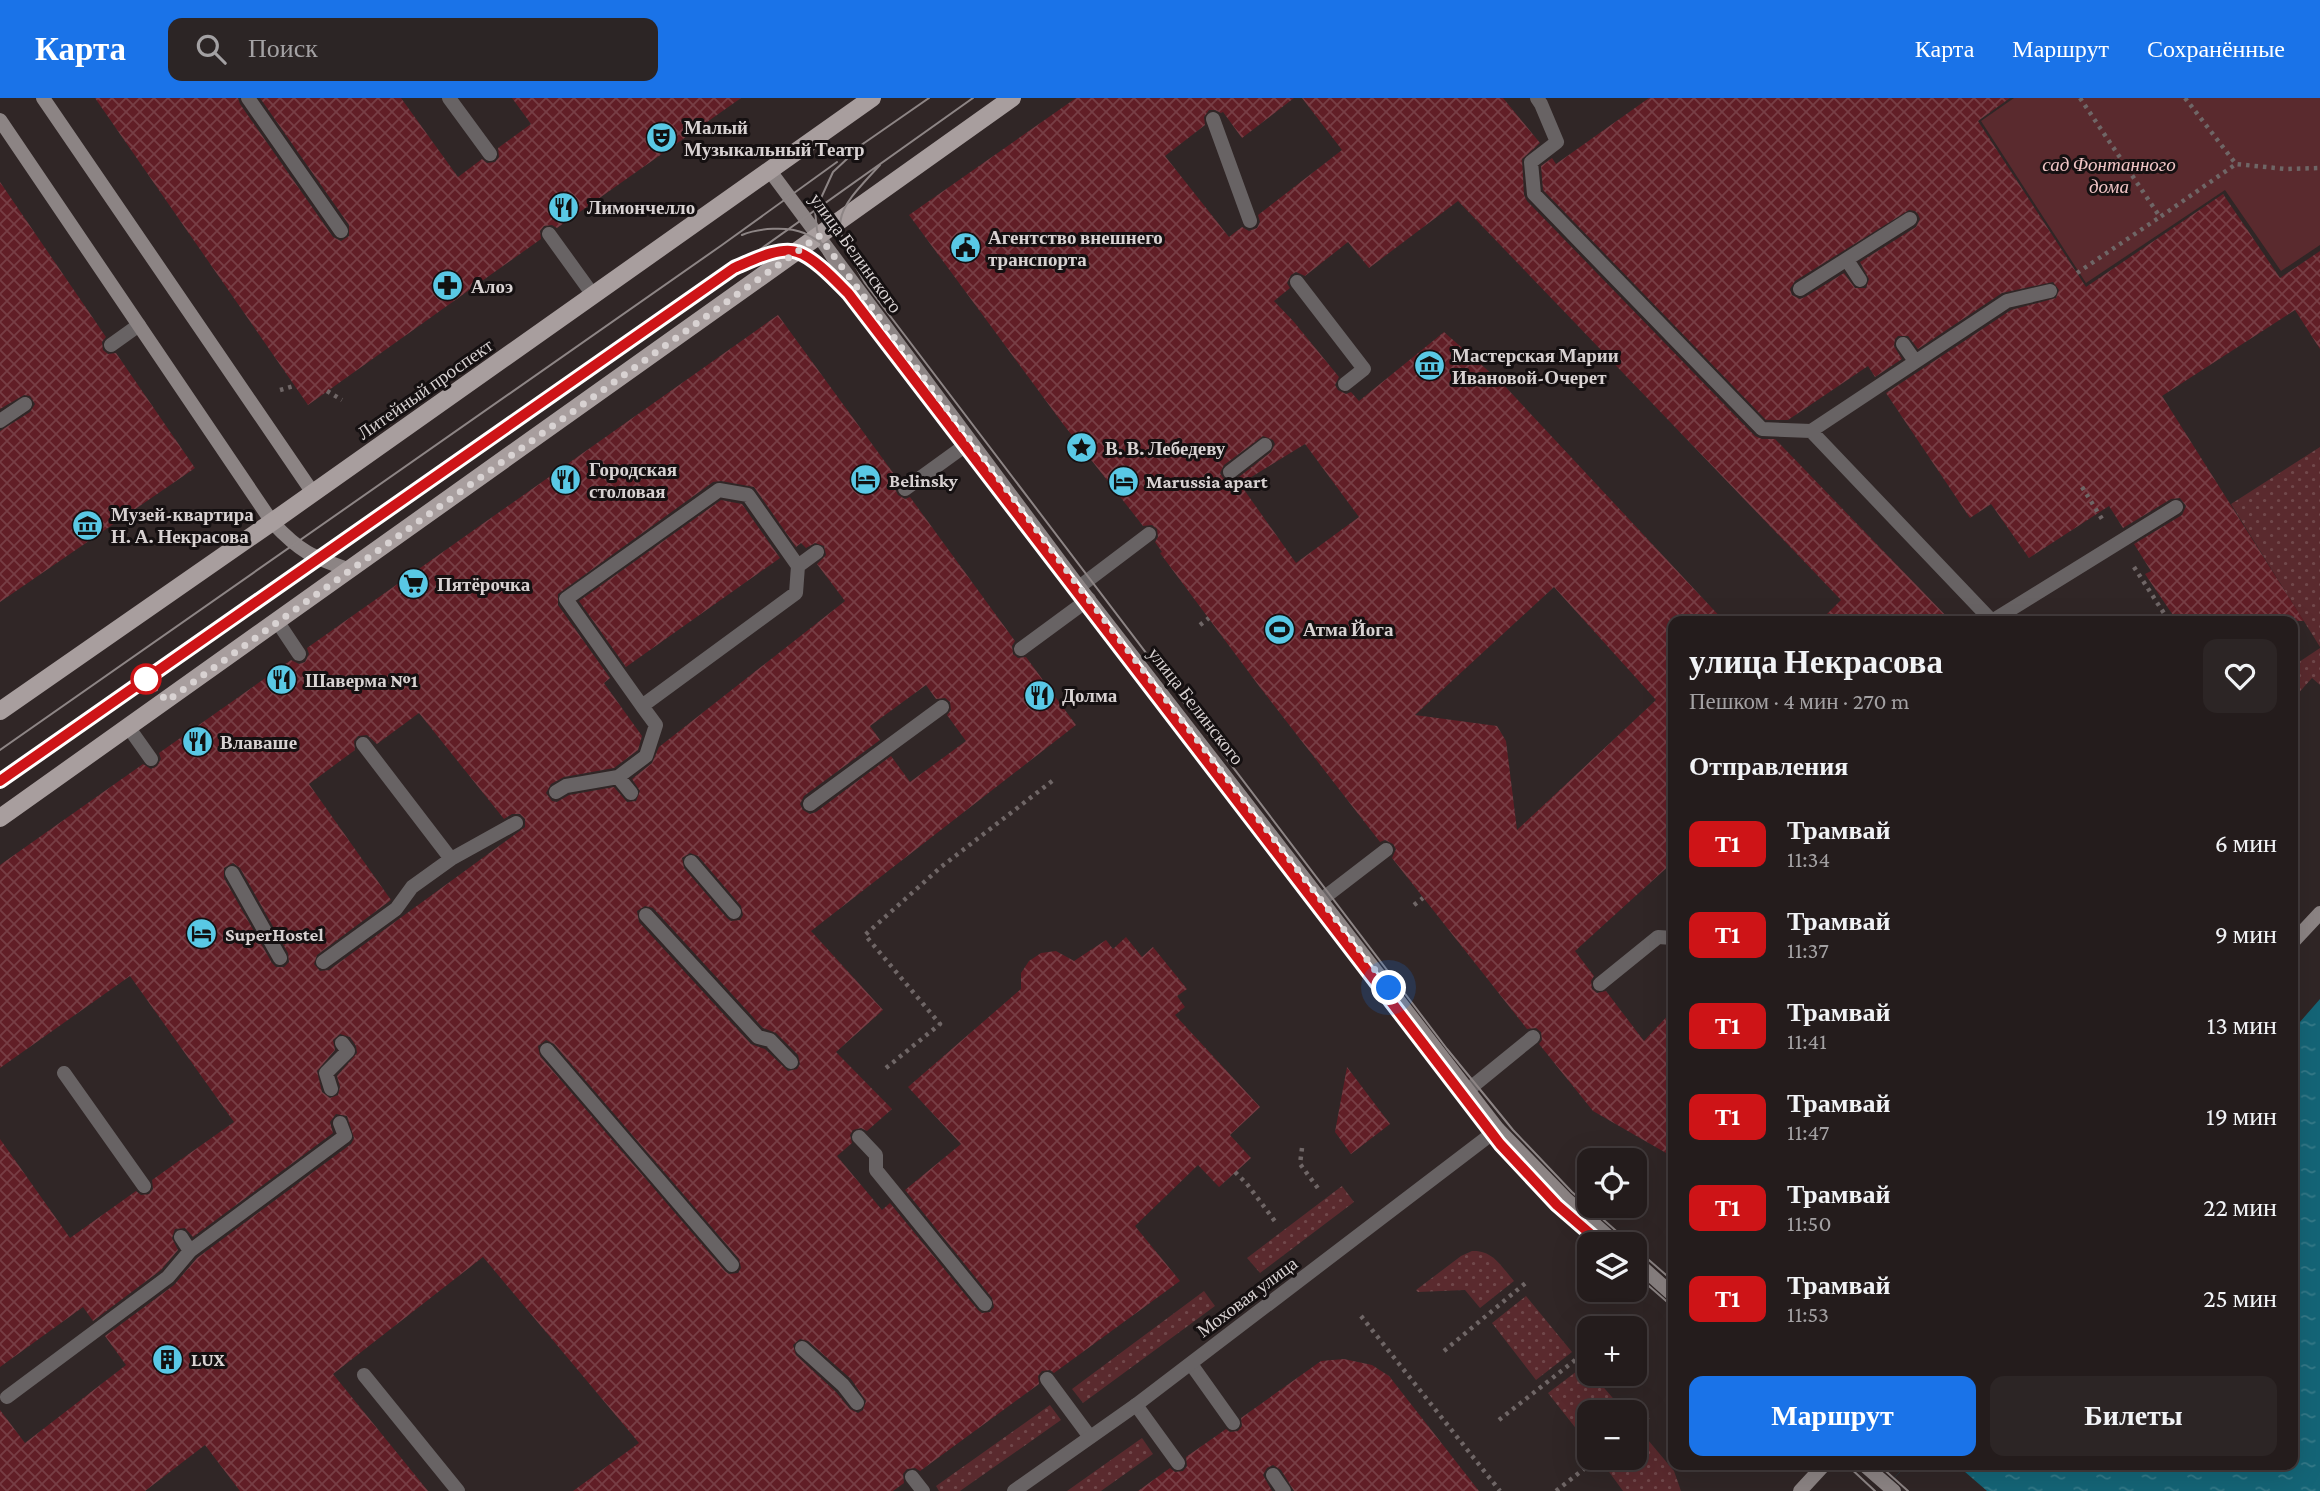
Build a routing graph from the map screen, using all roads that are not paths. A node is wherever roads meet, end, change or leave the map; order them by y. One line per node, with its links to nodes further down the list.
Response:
1 (248, 98): 13 (street)
2 (449, 98): 9 (street)
3 (872, 98): 10 (main road, Литейный проспект)
4 (1012, 98): 15 (main road)
5 (46, 99): 34 (main road)
6 (1543, 100): 29 (street)
7 (0, 120): 22 (main road)
8 (1213, 120): 12 (street)
9 (490, 154)
10 (770, 170): 15 (main road, улица Белинского); 21 (main road, Литейный проспект)
11 (1910, 219): 16 (street)
12 (1250, 221)
13 (341, 231)
14 (548, 234): 21 (street)
15 (819, 236): 30 (main road, улица Белинского); 40 (main road)
16 (1847, 260): 17 (street); 19 (street)
17 (1860, 280)
18 (1297, 282): 26 (street)
19 (1800, 289)
20 (2050, 291): 25 (street)
21 (593, 296): 34 (main road, Литейный проспект)
22 (139, 325): 24 (street); 36 (main road)
23 (1903, 344): 25 (street)
24 (111, 345)
25 (1915, 361): 29 (street)
26 (1345, 384)
27 (25, 404): 28 (street)
28 (0, 421)
29 (1811, 431): 43 (street)
30 (971, 442): 33 (street); 41 (main road, улица Белинского)
31 (1265, 445): 32 (street)
32 (1230, 471)
33 (905, 489)
34 (313, 493): 36 (main road, Литейный проспект)
35 (2176, 507): 44 (street)
36 (272, 522): 40 (main road); 50 (main road, Литейный проспект)
37 (1149, 534): 41 (street)
38 (817, 552): 39 (street)
39 (798, 565): 48 (street); 48 (street)
40 (349, 570): 45 (main road)
41 (1079, 587): 42 (main road, улица Белинского)
42 (1089, 599): 46 (street); 64 (main road, улица Белинского)
43 (1987, 616)
44 (2000, 616)
45 (277, 621): 47 (street); 51 (main road)
46 (1021, 649)
47 (299, 654)
48 (642, 706): 54 (street)
49 (942, 707): 57 (street)
50 (0, 711)
51 (129, 728): 53 (street); 58 (main road)
52 (363, 744): 61 (street)
53 (151, 759)
54 (618, 777): 55 (street); 56 (street)
55 (556, 792)
56 (631, 793)
57 (810, 804)
58 (0, 818)
59 (516, 822): 61 (street)
60 (1386, 850): 64 (street)
61 (451, 859): 71 (street)
62 (691, 862): 65 (street)
63 (232, 873): 70 (street)
64 (1321, 900): 79 (main road, улица Белинского)
65 (734, 912)
66 (2320, 913): 68 (main road)
67 (646, 915): 76 (street)
68 (2298, 937)
69 (1668, 938): 72 (street)
70 (280, 958)
71 (323, 962)
72 (1600, 984)
73 (1533, 1037): 79 (street)
74 (342, 1043): 78 (street)
75 (547, 1050): 87 (street)
76 (791, 1062)
77 (64, 1073): 83 (street)
78 (331, 1089)
79 (1468, 1090): 81 (main road, улица Белинского)
80 (340, 1123): 86 (street)
81 (1498, 1129): 84 (main road, улица Белинского); 92 (street, Моховая улица)
82 (859, 1137): 90 (street)
83 (144, 1186)
84 (1603, 1232)
85 (181, 1237): 86 (street)
86 (190, 1251): 95 (street)
87 (732, 1265)
88 (1647, 1272): 89 (main road)
89 (1668, 1291)
90 (985, 1304)
91 (802, 1348): 96 (street)
92 (1191, 1364): 97 (street, Моховая улица); 98 (street)
93 (364, 1375): 106 (street)
94 (1047, 1378): 99 (street)
95 (2, 1395)
96 (857, 1404)
97 (1136, 1405): 99 (street, Моховая улица); 100 (street)
98 (1233, 1423)
99 (1090, 1437): 108 (street, Моховая улица)
100 (1178, 1463)
101 (1819, 1470): 110 (main road)
102 (1870, 1470): 105 (main road)
103 (1273, 1475): 109 (street)
104 (912, 1477): 107 (street)
105 (1891, 1488)
106 (458, 1491)
107 (923, 1491)
108 (1014, 1491)
109 (1284, 1491)
110 (1800, 1491)

